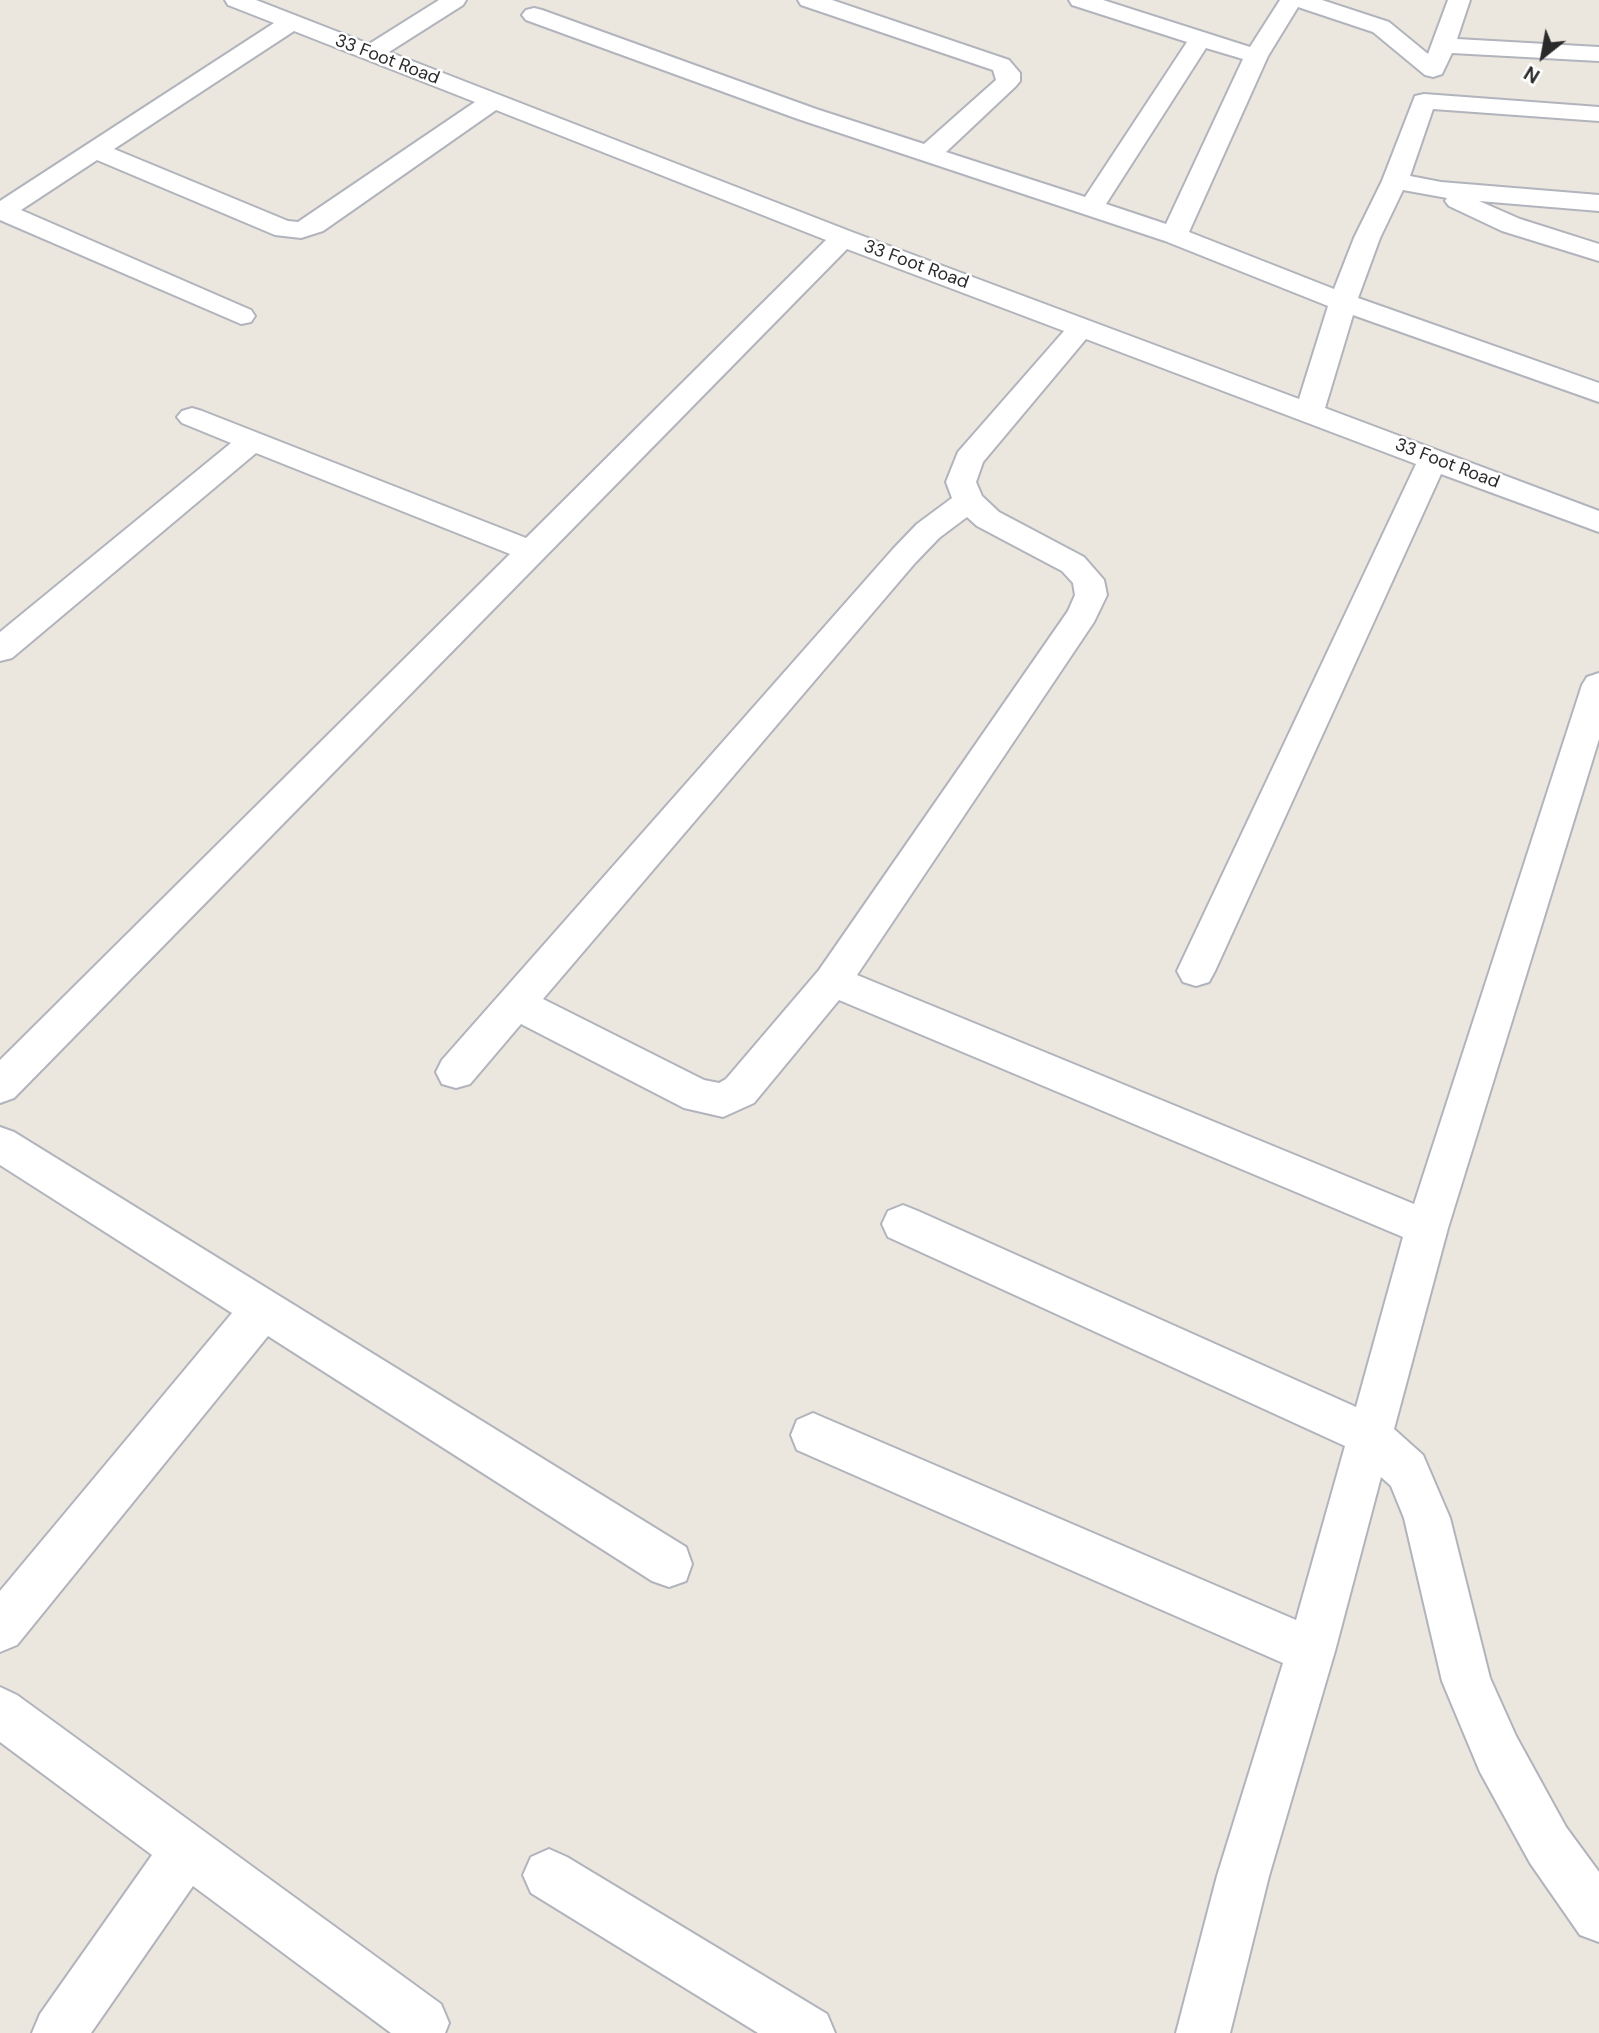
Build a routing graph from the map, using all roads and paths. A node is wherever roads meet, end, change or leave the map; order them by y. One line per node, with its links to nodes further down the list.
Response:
1 (455, 0): 12 (street)
2 (809, 0): 20 (street)
3 (1080, 0): 10 (street)
4 (1291, 0): 14 (street)
5 (1299, 0): 15 (street)
6 (1459, 0): 11 (street)
7 (243, 1): 9 (street, 33 Foot Road)
8 (534, 15): 20 (street)
9 (292, 22): 12 (street, 33 Foot Road); 19 (street)
10 (1200, 39): 14 (street); 24 (street)
11 (1441, 44): 13 (street); 15 (street)
12 (369, 54): 16 (street, 33 Foot Road)
13 (1599, 54)
14 (1256, 56): 26 (street)
15 (1433, 70): 17 (street)
16 (493, 101): 19 (street); 27 (street, 33 Foot Road)
17 (1424, 101): 18 (street); 21 (street)
18 (1599, 114)
19 (94, 150): 25 (street)
20 (927, 155): 24 (street)
21 (1395, 181): 22 (street); 30 (street)
22 (1441, 190): 23 (street); 28 (street)
23 (1599, 203)
24 (1091, 207): 26 (street)
25 (1, 211): 31 (street)
26 (1174, 235): 30 (street)
27 (843, 238): 32 (street, 33 Foot Road); 40 (street)
28 (1592, 251): 29 (street)
29 (1599, 273)
30 (1343, 302): 33 (street); 34 (street)
31 (241, 316)
32 (1082, 327): 34 (street, 33 Foot Road); 38 (street)
33 (1599, 393)
34 (1308, 412): 37 (street, 33 Foot Road)
35 (192, 417): 36 (street)
36 (252, 440): 40 (street); 41 (street)
37 (1433, 459): 39 (street, 33 Foot Road); 44 (street)
38 (968, 501): 45 (street); 46 (street)
39 (1599, 522)
40 (531, 551): 48 (street)
41 (0, 650)
42 (1599, 685): 43 (street)
43 (1585, 776): 51 (street)
44 (1196, 971)
45 (832, 981): 46 (street); 51 (street)
46 (516, 1003): 47 (street)
47 (456, 1072)
48 (0, 1086)
49 (0, 1144): 52 (street)
50 (903, 1224): 54 (street)
51 (1427, 1228): 54 (street)
52 (263, 1309): 55 (street); 56 (street)
53 (813, 1435): 57 (street)
54 (1369, 1435): 57 (street); 61 (street)
55 (669, 1564)
56 (0, 1628)
57 (1311, 1651): 65 (street)
58 (0, 1712): 59 (street)
59 (187, 1849): 62 (street); 63 (street)
60 (549, 1875): 64 (street)
61 (1599, 1916)
62 (422, 2023)
63 (60, 2033)
64 (808, 2033)
65 (1203, 2033)

